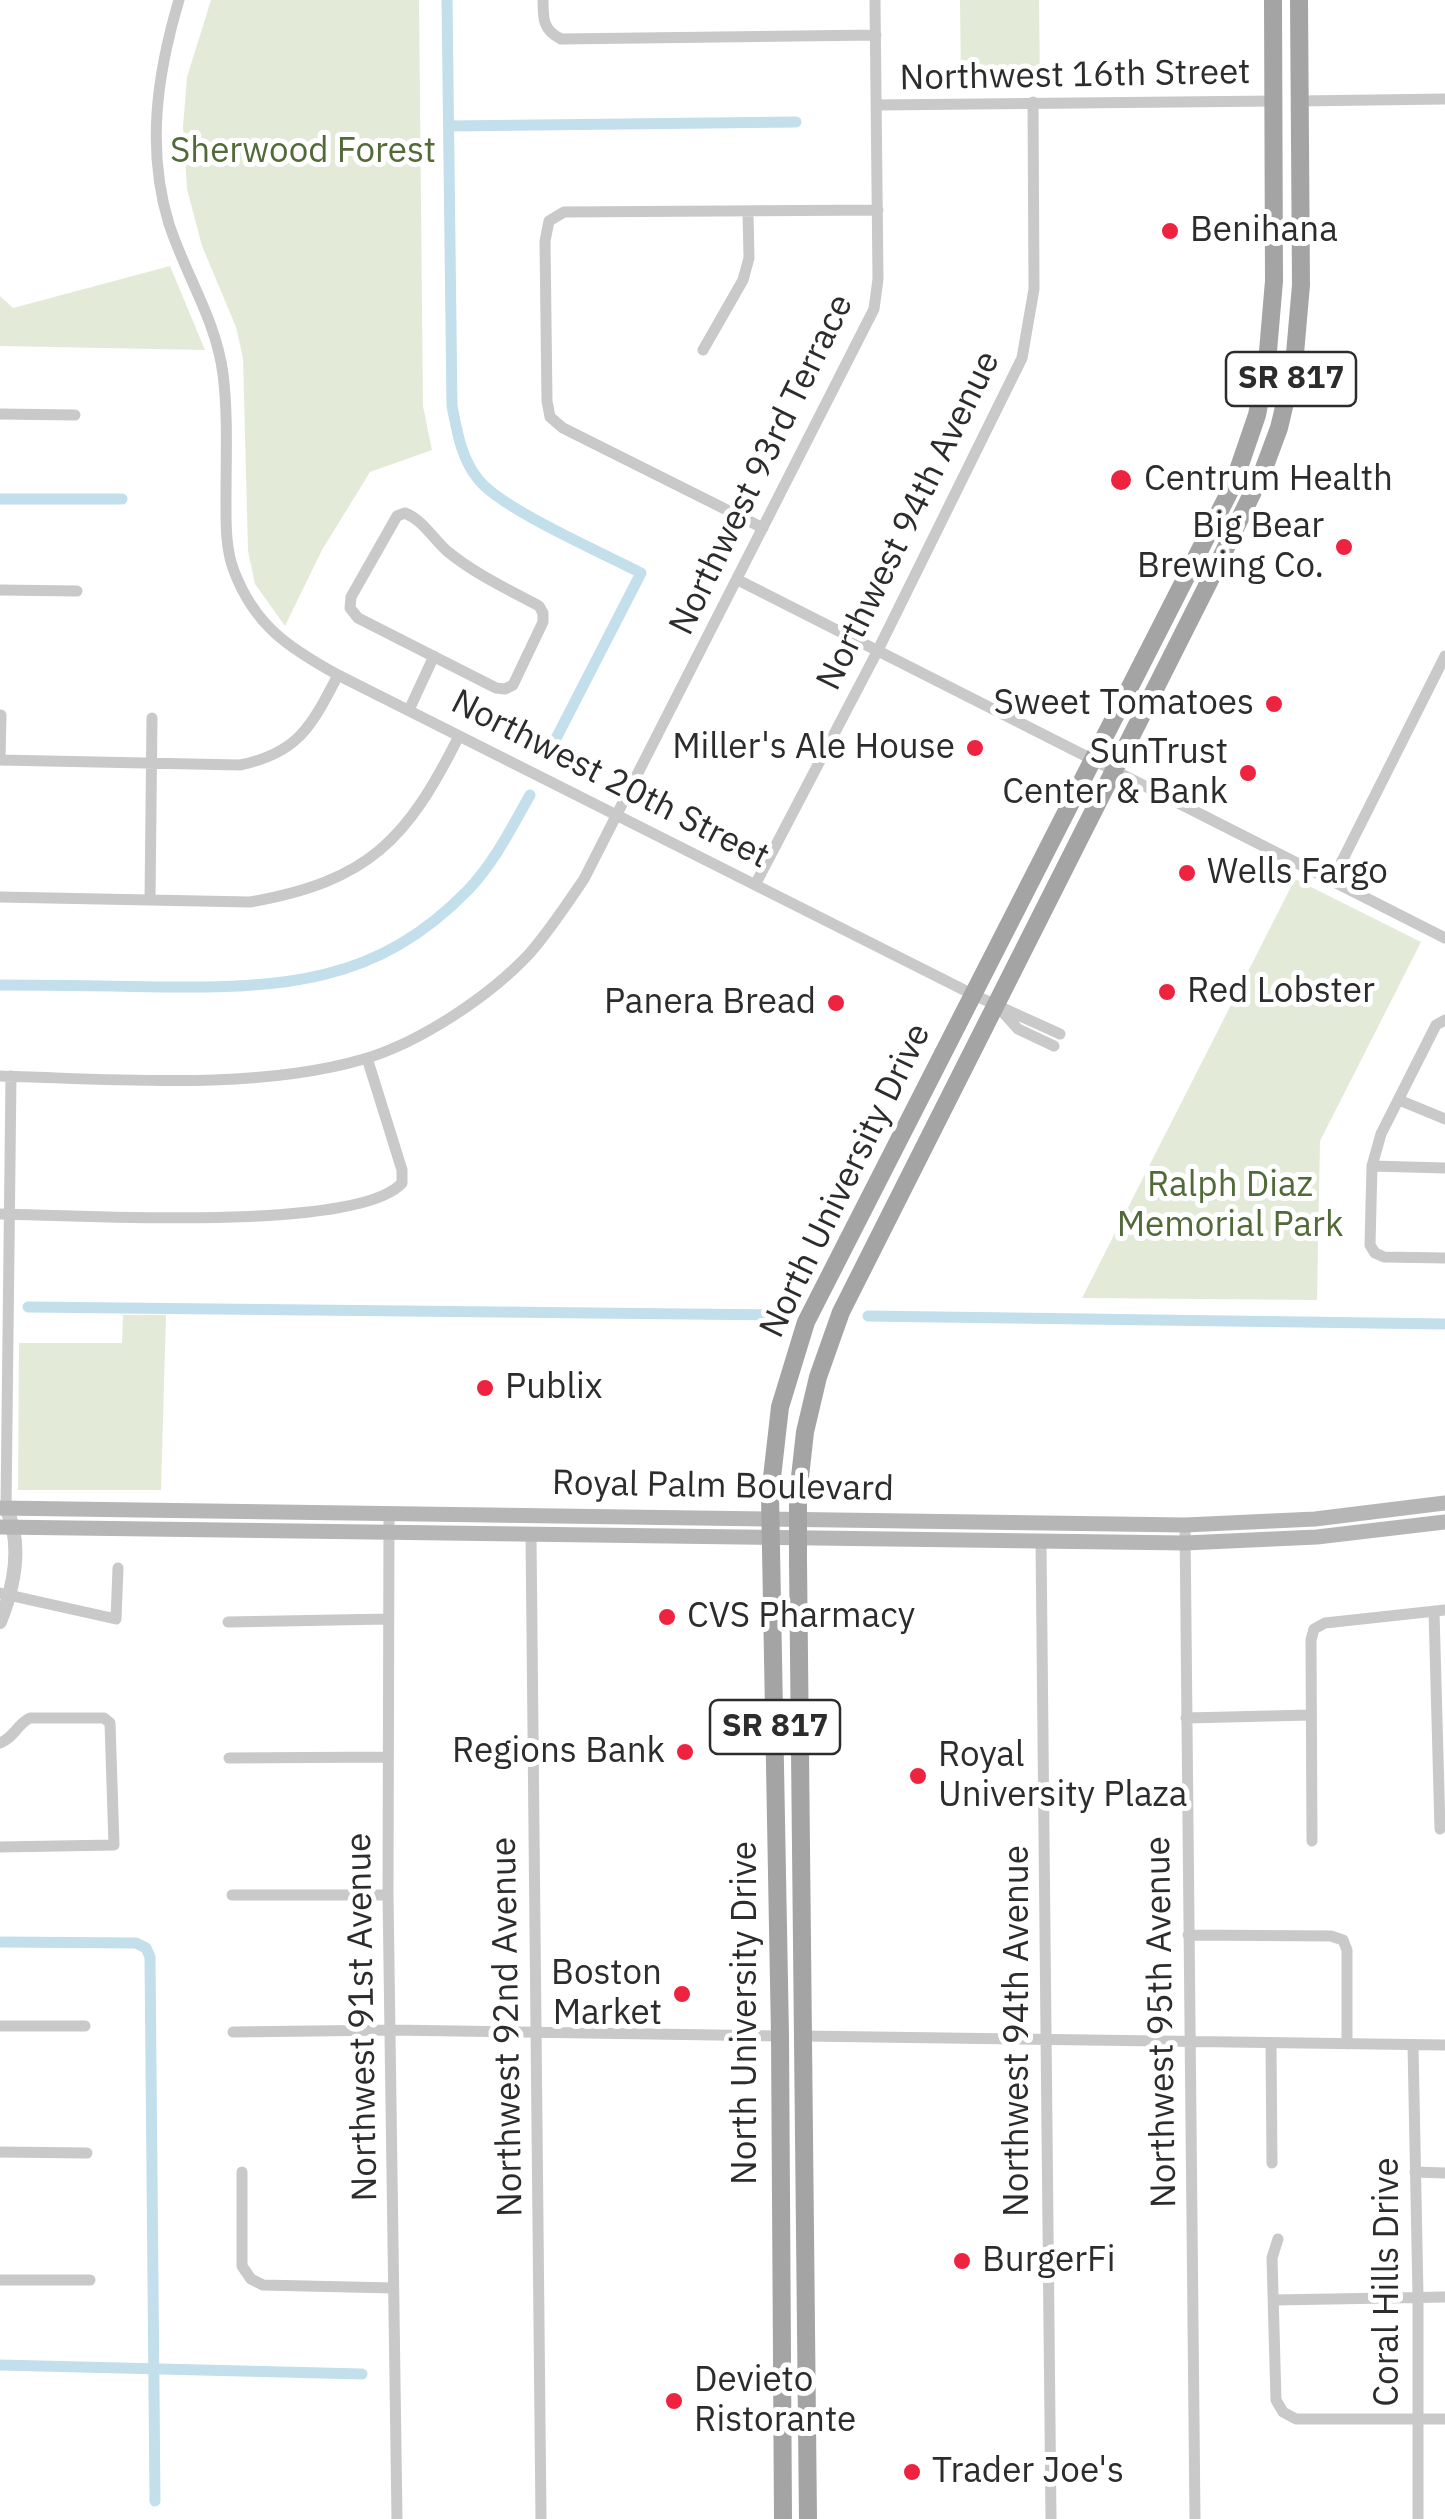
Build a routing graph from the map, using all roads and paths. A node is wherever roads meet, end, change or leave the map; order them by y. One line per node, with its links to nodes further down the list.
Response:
1 (179, 0): 30 (street, Northwest 20th Street)
2 (543, 0): 6 (street, Northwest 16th Street)
3 (876, 0): 6 (street, Northwest 93rd Terrace)
4 (1272, 0): 7 (main road, North University Drive / SR 817)
5 (1298, 0): 10 (main road, North University Drive / SR 817)
6 (876, 35): 12 (street, Northwest 93rd Terrace)
7 (1273, 42): 9 (main road, North University Drive / SR 817); 10 (main road)
8 (1445, 99): 10 (street, Northwest 16th Street)
9 (1274, 101): 11 (street, Northwest 16th Street); 13 (main road); 18 (main road, North University Drive / SR 817)
10 (1299, 101): 13 (main road, North University Drive / SR 817)
11 (1032, 102): 12 (street, Northwest 16th Street); 27 (street, Northwest 94th Avenue)
12 (877, 105): 14 (street, Northwest 93rd Terrace)
13 (1300, 172): 21 (main road, North University Drive / SR 817)
14 (878, 210): 15 (street); 22 (street, Northwest 93rd Terrace)
15 (748, 212): 16 (street); 22 (street)
16 (703, 350)
17 (0, 414): 19 (street)
18 (1257, 415): 20 (main road, North University Drive / SR 817); 21 (main road)
19 (75, 416)
20 (1242, 460): 23 (main road); 36 (main road, North University Drive / SR 817)
21 (1263, 471): 23 (main road, North University Drive / SR 817)
22 (763, 528): 24 (street, Northwest 93rd Terrace)
23 (1236, 528): 38 (main road, North University Drive / SR 817)
24 (738, 580): 27 (street); 39 (street, Northwest 93rd Terrace)
25 (0, 590): 26 (street)
26 (77, 591)
27 (878, 650): 36 (street); 41 (street, Northwest 94th Avenue)
28 (434, 656): 28 (street); 31 (street)
29 (1445, 656): 40 (street)
30 (338, 675): 31 (street, Northwest 20th Street); 37 (street)
31 (409, 710): 34 (street, Northwest 20th Street)
32 (1, 715): 35 (street)
33 (152, 718): 37 (street)
34 (459, 736): 39 (street, Northwest 20th Street); 43 (street)
35 (0, 760): 37 (street)
36 (1094, 761): 38 (street); 45 (main road, North University Drive / SR 817)
37 (152, 763): 43 (street)
38 (1114, 771): 40 (street); 46 (main road, North University Drive / SR 817)
39 (618, 815): 41 (street, Northwest 20th Street); 50 (street, Northwest 93rd Terrace)
40 (1332, 881): 44 (street)
41 (755, 884): 45 (street, Northwest 20th Street)
42 (0, 897): 43 (street)
43 (150, 899)
44 (1445, 938)
45 (974, 995): 46 (street, Northwest 20th Street); 54 (main road, North University Drive / SR 817)
46 (995, 1004): 48 (street, Northwest 20th Street); 49 (street, Northwest 20th Street); 57 (main road, North University Drive / SR 817)
47 (1445, 1020): 52 (street)
48 (1060, 1034)
49 (1054, 1046)
50 (367, 1058): 51 (street, Northwest 93rd Terrace); 58 (street)
51 (5, 1076): 58 (street)
52 (1399, 1100): 53 (street); 55 (street)
53 (1445, 1119)
54 (892, 1154): 57 (main road); 62 (main road, North University Drive / SR 817)
55 (1372, 1166): 56 (street); 59 (street)
56 (1445, 1168)
57 (893, 1208): 63 (main road, North University Drive / SR 817)
58 (4, 1214): 64 (street)
59 (1445, 1258)
60 (1445, 1503): 67 (main road, Royal Palm Boulevard)
61 (389, 1514): 62 (main road, Royal Palm Boulevard); 64 (main road, Royal Palm Boulevard); 68 (street, Northwest 91st Avenue)
62 (771, 1517): 63 (main road, Royal Palm Boulevard); 70 (main road, North University Drive / SR 817)
63 (798, 1517): 65 (main road, Royal Palm Boulevard); 71 (main road, North University Drive / SR 817)
64 (4, 1519): 68 (main road, Royal Palm Boulevard); 76 (street)
65 (1022, 1520): 67 (main road, Royal Palm Boulevard); 72 (main road)
66 (1445, 1522): 74 (main road, Royal Palm Boulevard)
67 (1184, 1524): 74 (street, Northwest 95th Avenue)
68 (389, 1533): 69 (main road, Royal Palm Boulevard); 78 (street, Northwest 91st Avenue)
69 (530, 1535): 70 (main road, Royal Palm Boulevard); 97 (street, Northwest 92nd Avenue)
70 (771, 1539): 71 (main road, Royal Palm Boulevard); 92 (main road, North University Drive / SR 817)
71 (798, 1539): 72 (main road, Royal Palm Boulevard); 99 (main road, North University Drive / SR 817)
72 (984, 1541): 73 (main road, Royal Palm Boulevard)
73 (1041, 1542): 74 (main road, Royal Palm Boulevard); 100 (street, Northwest 94th Avenue)
74 (1185, 1542): 82 (street, Northwest 95th Avenue)
75 (118, 1568): 76 (street)
76 (5, 1594): 79 (street)
77 (1440, 1610): 81 (street); 86 (street)
78 (388, 1619): 80 (street); 84 (street, Northwest 91st Avenue)
79 (0, 1622)
80 (228, 1622)
81 (1312, 1715): 82 (street); 87 (street)
82 (1186, 1718): 91 (street, Northwest 95th Avenue)
83 (0, 1743): 88 (street)
84 (388, 1757): 85 (street); 90 (street, Northwest 91st Avenue)
85 (229, 1758)
86 (1440, 1829)
87 (1312, 1841)
88 (0, 1847)
89 (232, 1895): 90 (street)
90 (388, 1895): 95 (street, Northwest 91st Avenue)
91 (1188, 1935): 101 (street, Northwest 95th Avenue); 103 (street)
92 (779, 1981): 98 (main road, North University Drive / SR 817); 99 (main road)
93 (0, 2026): 94 (street)
94 (84, 2026)
95 (392, 2030): 96 (street); 97 (street); 116 (street, Northwest 91st Avenue)
96 (233, 2032)
97 (534, 2032): 98 (street); 123 (street, Northwest 92nd Avenue)
98 (780, 2036): 106 (main road); 124 (main road, North University Drive / SR 817)
99 (803, 2036): 100 (street); 106 (main road, North University Drive / SR 817)
100 (1044, 2040): 101 (street); 126 (street, Northwest 94th Avenue)
101 (1190, 2041): 102 (street); 127 (street, Northwest 95th Avenue)
102 (1271, 2044): 103 (street); 109 (street)
103 (1347, 2044): 104 (street)
104 (1413, 2045): 105 (street); 111 (street, Coral Hills Drive)
105 (1445, 2045)
106 (804, 2100): 125 (main road, North University Drive / SR 817)
107 (0, 2152): 108 (street)
108 (87, 2153)
109 (1272, 2162)
110 (242, 2172): 116 (street)
111 (1415, 2172): 112 (street); 117 (street, Coral Hills Drive)
112 (1445, 2173)
113 (1278, 2238): 119 (street)
114 (0, 2280): 115 (street)
115 (90, 2280)
116 (393, 2288): 122 (street, Northwest 91st Avenue)
117 (1418, 2296): 118 (street); 119 (street); 120 (street, Coral Hills Drive)
118 (1445, 2297)
119 (1274, 2300): 120 (street)
120 (1417, 2418): 121 (street); 128 (street, Coral Hills Drive)
121 (1445, 2419)
122 (398, 2519)
123 (541, 2519)
124 (783, 2519)
125 (808, 2519)
126 (1051, 2519)
127 (1195, 2519)
128 (1418, 2519)

